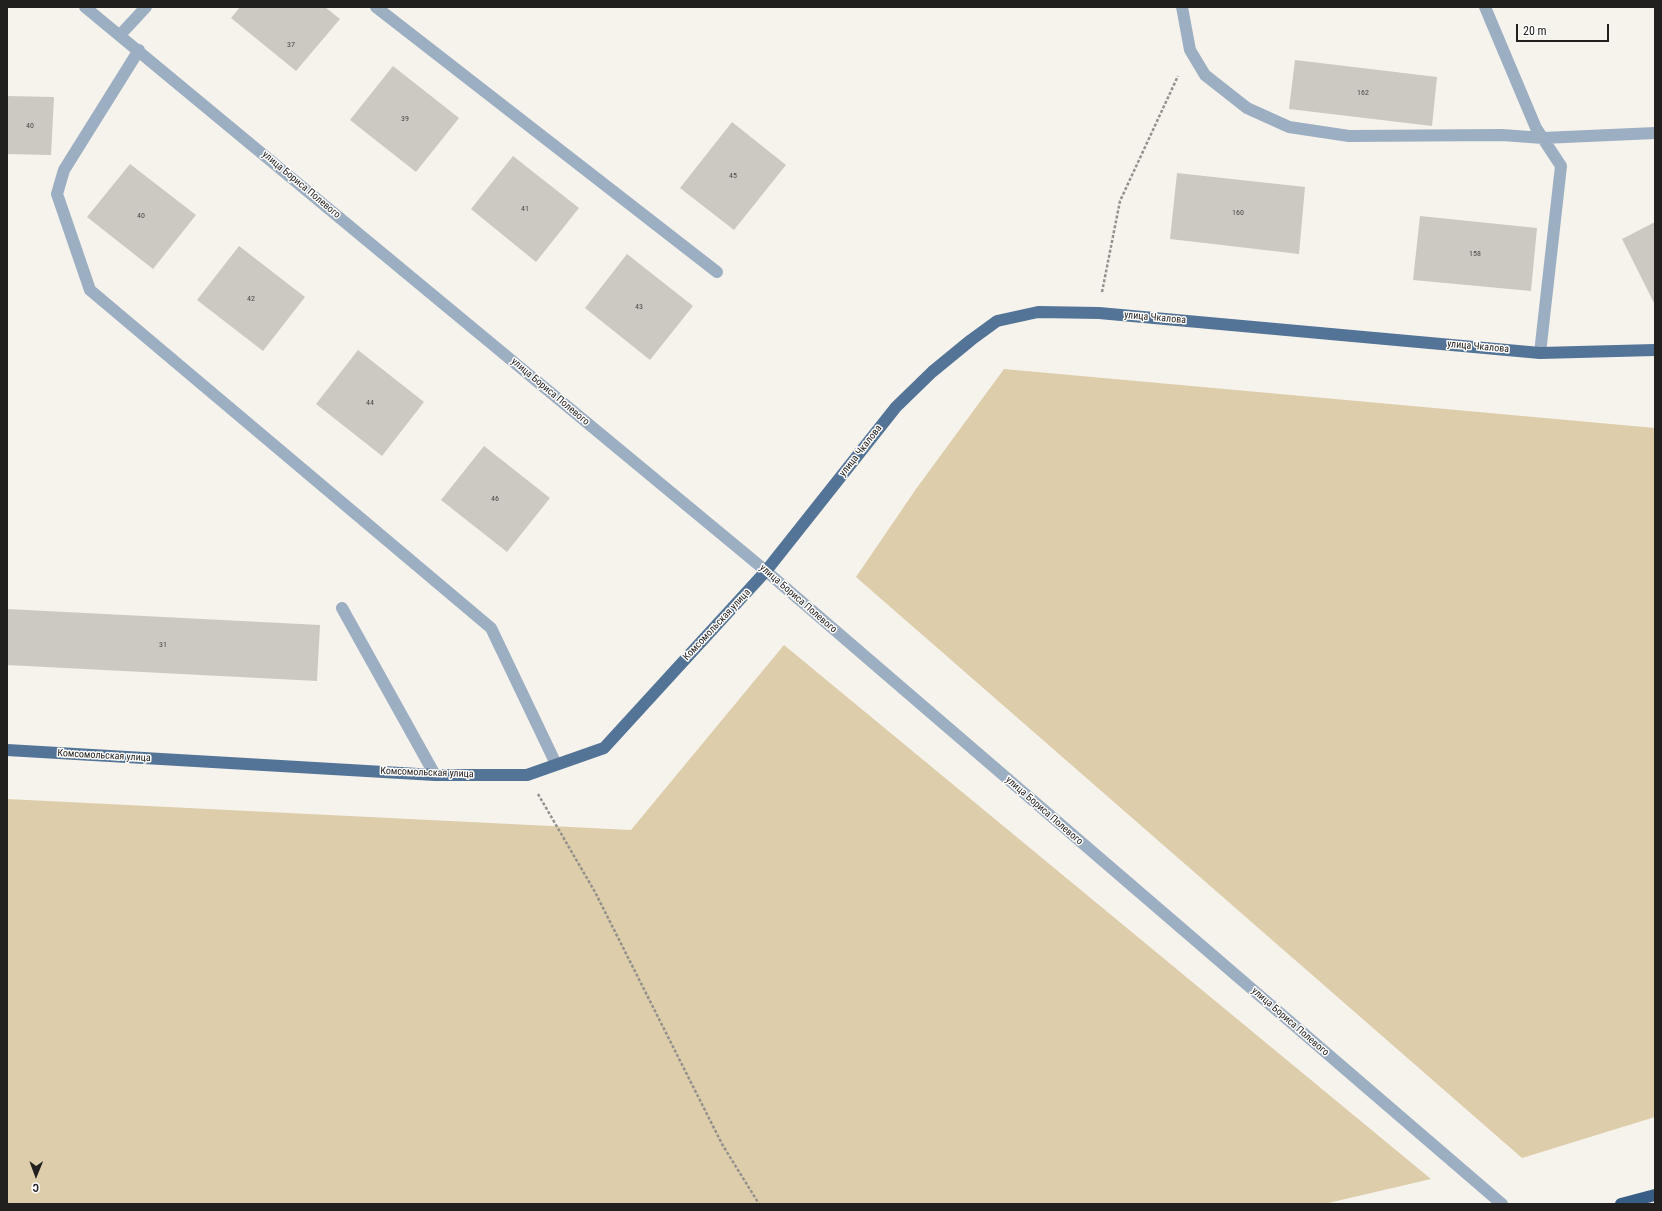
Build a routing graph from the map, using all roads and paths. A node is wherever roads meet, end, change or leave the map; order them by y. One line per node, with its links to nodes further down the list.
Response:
1 (85, 7): 6 (street, улица Бориса Полевого)
2 (146, 7): 6 (street)
3 (376, 7): 11 (street)
4 (1182, 7): 8 (street)
5 (1485, 7): 10 (street)
6 (120, 35): 7 (street, улица Бориса Полевого)
7 (139, 50): 15 (street, улица Бориса Полевого); 18 (street)
8 (1190, 50): 10 (street); 12 (path)
9 (1655, 133): 10 (street)
10 (1543, 138): 14 (street)
11 (717, 272)
12 (1098, 313): 14 (main road, улица Чкалова); 15 (main road, улица Чкалова)
13 (1655, 350): 14 (main road, улица Чкалова)
14 (1540, 353)
15 (766, 571): 18 (main road, Комсомольская улица); 23 (street, улица Бориса Полевого)
16 (342, 608): 19 (street)
17 (7, 750): 19 (main road, Комсомольская улица)
18 (556, 764): 20 (main road, Комсомольская улица)
19 (435, 775): 20 (main road, Комсомольская улица)
20 (527, 775): 22 (path)
21 (1655, 1195): 24 (highway)
22 (759, 1204)
23 (1502, 1204)
24 (1621, 1204)

